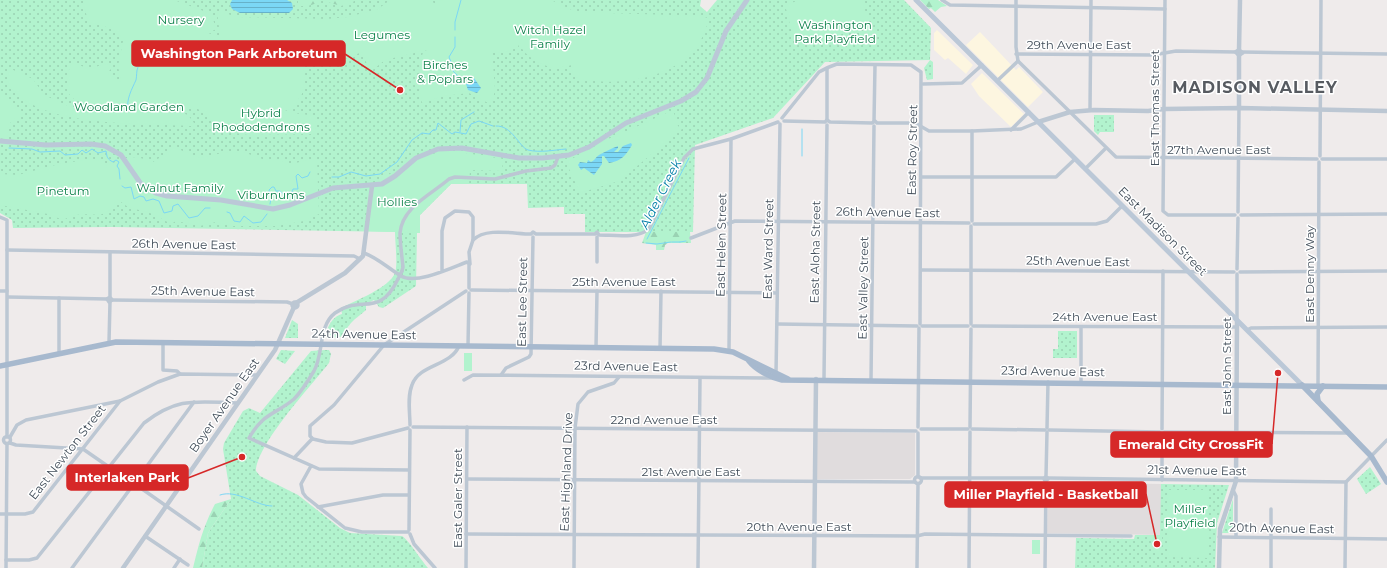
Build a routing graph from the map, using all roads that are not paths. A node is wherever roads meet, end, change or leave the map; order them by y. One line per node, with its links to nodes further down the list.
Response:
1 (746, 0): 42 (main road)
2 (916, 0): 20 (main road, East Madison Street)
3 (942, 0): 9 (street)
4 (1016, 0): 9 (street)
5 (1091, 0): 10 (street)
6 (1165, 0): 11 (street, East Thomas Street)
7 (1240, 0): 12 (street, East John Street)
8 (1321, 0): 14 (street, East Denny Way)
9 (1016, 7): 10 (street); 15 (street)
10 (1091, 8): 11 (street); 16 (street)
11 (1165, 9): 13 (street, East Thomas Street)
12 (1239, 52): 13 (street, 29th Avenue East); 14 (street, 29th Avenue East); 24 (street, East John Street)
13 (1164, 53): 16 (street, 29th Avenue East); 25 (street, East Thomas Street)
14 (1320, 53): 17 (street, 29th Avenue East); 26 (street, East Denny Way)
15 (1016, 54): 16 (street, 29th Avenue East); 18 (street)
16 (1090, 54): 27 (street)
17 (1387, 54)
18 (1018, 61): 22 (street, 29th Avenue East); 30 (street, 27th Avenue East)
19 (875, 65): 21 (street); 23 (street, East Roy Street); 35 (street, East Valley Street)
20 (982, 65): 22 (main road, East Madison Street); 23 (street)
21 (827, 69): 31 (street); 32 (street, East Aloha Street)
22 (997, 81): 29 (main road, East Madison Street)
23 (923, 84): 36 (street, East Roy Street)
24 (1239, 108): 25 (street); 26 (street); 43 (street, East John Street)
25 (1164, 109): 27 (street); 45 (street, East Thomas Street)
26 (1320, 109): 28 (street); 46 (street, East Denny Way)
27 (1090, 110): 30 (street)
28 (1387, 110)
29 (1029, 112): 33 (main road, East Madison Street); 37 (street)
30 (1070, 112): 33 (street); 41 (street, 27th Avenue East)
31 (783, 119): 32 (street); 34 (street)
32 (827, 122): 35 (street); 58 (street, East Aloha Street)
33 (1038, 122): 37 (street); 44 (main road, East Madison Street)
34 (779, 123): 39 (street); 57 (street, East Ward Street)
35 (875, 123): 36 (street); 60 (street, East Valley Street)
36 (922, 128): 38 (street); 49 (street, East Roy Street)
37 (1010, 130): 38 (street)
38 (972, 131): 50 (street)
39 (731, 138): 59 (street, East Helen Street); 64 (street)
40 (0, 141): 51 (main road)
41 (1106, 149): 45 (street, 27th Avenue East); 48 (street)
42 (558, 157): 51 (main road); 108 (street, bridge)
43 (1238, 158): 45 (street, 27th Avenue East); 46 (street, 27th Avenue East); 55 (street, East John Street)
44 (1075, 159): 48 (main road, East Madison Street); 50 (street)
45 (1164, 159): 55 (street, East Thomas Street)
46 (1320, 159): 47 (street, 27th Avenue East); 53 (street, East Denny Way)
47 (1387, 159)
48 (1085, 169): 52 (main road, East Madison Street)
49 (921, 177): 50 (street); 61 (street, East Roy Street)
50 (972, 177): 62 (street)
51 (372, 186): 69 (street)
52 (1122, 206): 62 (street, 26th Avenue East); 79 (main road, East Madison Street)
53 (1319, 214): 54 (street); 55 (street); 75 (street, East Denny Way)
54 (1387, 214)
55 (1238, 215): 80 (street, East John Street)
56 (0, 218): 67 (street)
57 (778, 222): 58 (street, 26th Avenue East); 59 (street, 26th Avenue East); 88 (street, East Ward Street)
58 (826, 222): 60 (street, 26th Avenue East); 95 (street, East Aloha Street)
59 (731, 223): 65 (street, 26th Avenue East); 87 (street, East Helen Street)
60 (874, 223): 61 (street, 26th Avenue East); 96 (street, East Valley Street)
61 (921, 223): 62 (street, 26th Avenue East); 73 (street, East Roy Street)
62 (972, 224): 74 (street)
63 (533, 235): 64 (street); 66 (street); 81 (street, East Lee Street)
64 (597, 235): 72 (street)
65 (691, 238)
66 (473, 240): 71 (street); 76 (street)
67 (7, 250): 68 (street, 26th Avenue East); 83 (street)
68 (110, 253): 70 (street, 26th Avenue East); 91 (street)
69 (364, 253): 70 (street); 76 (street)
70 (360, 259): 92 (street)
71 (468, 262): 76 (street); 84 (street)
72 (597, 262)
73 (921, 270): 74 (street, 25th Avenue East); 97 (street, East Roy Street)
74 (971, 270): 78 (street, 25th Avenue East); 98 (street)
75 (1319, 270): 77 (street, 25th Avenue East); 80 (street, 25th Avenue East); 102 (street, East Denny Way)
76 (442, 271)
77 (1387, 271)
78 (1163, 272): 79 (street, 25th Avenue East); 100 (street)
79 (1187, 272): 80 (street, 25th Avenue East); 93 (main road, East Madison Street)
80 (1237, 272): 93 (street, East John Street)
81 (532, 290): 84 (street, 25th Avenue East); 85 (street, 25th Avenue East); 112 (street, East Lee Street)
82 (0, 291): 83 (street)
83 (7, 291): 89 (street)
84 (469, 291): 109 (street); 111 (street)
85 (597, 291): 86 (street, 25th Avenue East); 113 (street)
86 (660, 291): 87 (street, 25th Avenue East); 114 (street)
87 (730, 292): 88 (street, 25th Avenue East); 115 (street, East Helen Street)
88 (777, 293): 94 (street, East Ward Street)
89 (8, 297): 90 (street, 25th Avenue East); 117 (street)
90 (59, 298): 91 (street, 25th Avenue East); 116 (street)
91 (110, 300): 92 (street, 25th Avenue East); 105 (street)
92 (294, 305): 107 (street, Boyer Avenue East)
93 (1237, 320): 101 (street, East John Street); 104 (main road, East Madison Street)
94 (777, 324): 95 (street, 24th Avenue East); 122 (street, East Ward Street)
95 (824, 324): 96 (street, 24th Avenue East); 126 (street, East Aloha Street)
96 (872, 325): 97 (street, 24th Avenue East); 128 (street, East Valley Street)
97 (920, 326): 98 (street, 24th Avenue East); 129 (street, East Roy Street)
98 (971, 326): 99 (street, 24th Avenue East); 130 (street)
99 (1081, 327): 100 (street, 24th Avenue East); 132 (street)
100 (1163, 327): 101 (street, 24th Avenue East); 133 (street)
101 (1237, 327): 134 (street, East John Street)
102 (1318, 327): 103 (street); 104 (street); 136 (street, East Denny Way)
103 (1387, 327)
104 (1247, 330): 135 (main road, East Madison Street)
105 (109, 342): 106 (main road, 24th Avenue East); 116 (main road, 24th Avenue East)
106 (164, 342): 107 (main road, 24th Avenue East); 119 (street)
107 (279, 344): 108 (main road, 24th Avenue East); 120 (street, Boyer Avenue East)
108 (322, 344): 109 (main road, 24th Avenue East); 161 (street)
109 (384, 345): 110 (main road, 24th Avenue East); 155 (street)
110 (459, 346): 111 (main road, 24th Avenue East); 143 (street)
111 (468, 346): 112 (main road, 24th Avenue East)
112 (532, 347): 113 (main road, 24th Avenue East); 121 (street, East Lee Street)
113 (596, 348): 114 (main road, 24th Avenue East)
114 (660, 348): 115 (main road, 24th Avenue East)
115 (729, 351): 122 (main road, 24th Avenue East)
116 (59, 353): 117 (main road, 24th Avenue East)
117 (7, 365): 118 (main road, 24th Avenue East); 154 (street)
118 (0, 366)
119 (180, 374): 120 (street); 138 (street)
120 (257, 375): 141 (street, Boyer Avenue East)
121 (501, 375): 123 (street, 23rd Avenue East); 127 (street, 23rd Avenue East)
122 (775, 376): 124 (street, 23rd Avenue East); 125 (main road, 23rd Avenue East)
123 (619, 377): 124 (street, 23rd Avenue East); 144 (street, East Highland Drive)
124 (700, 378): 146 (street)
125 (816, 379): 126 (main road, 23rd Avenue East); 149 (street)
126 (824, 379): 128 (main road, 23rd Avenue East)
127 (464, 380)
128 (871, 380): 129 (main road, 23rd Avenue East)
129 (919, 380): 130 (main road, 23rd Avenue East); 145 (street, East Roy Street)
130 (970, 381): 131 (main road, 23rd Avenue East); 147 (street)
131 (1048, 382): 132 (main road, 23rd Avenue East); 148 (street)
132 (1081, 382): 133 (main road, 23rd Avenue East)
133 (1162, 383): 134 (main road, 23rd Avenue East); 151 (street)
134 (1236, 384): 135 (main road, 23rd Avenue East); 152 (street, East John Street)
135 (1302, 386): 136 (main road, 23rd Avenue East); 139 (main road, East Madison Street)
136 (1320, 386): 137 (main road, 23rd Avenue East); 139 (main road)
137 (1387, 386)
138 (120, 401): 154 (street); 159 (street, East Newton Street)
139 (1318, 401): 153 (main road, East Madison Street)
140 (194, 402): 141 (street); 163 (street); 177 (street)
141 (238, 403): 180 (street, Boyer Avenue East)
142 (467, 427): 143 (street, 22nd Avenue East); 144 (street, 22nd Avenue East); 168 (street, East Galer Street)
143 (410, 428): 155 (street, 22nd Avenue East); 164 (street)
144 (575, 428): 146 (street, 22nd Avenue East); 169 (street, East Highland Drive)
145 (920, 428): 147 (street); 150 (street)
146 (699, 429): 149 (street, 22nd Avenue East); 172 (street)
147 (970, 429): 148 (street); 166 (street)
148 (1047, 430): 151 (street); 167 (street)
149 (815, 431): 150 (street, 22nd Avenue East); 173 (street)
150 (917, 432): 165 (street)
151 (1162, 432): 152 (street); 170 (street)
152 (1236, 432): 153 (street); 171 (street, East John Street)
153 (1349, 433): 160 (main road, East Madison Street)
154 (8, 437): 156 (street); 158 (street)
155 (312, 439): 161 (street)
156 (2, 440): 158 (street)
157 (1387, 440): 160 (street)
158 (8, 443): 159 (street); 184 (street)
159 (83, 448): 163 (street); 184 (street, East Newton Street)
160 (1371, 456): 174 (street); 175 (main road, East Madison Street)
161 (294, 458): 162 (street)
162 (311, 466): 164 (street); 181 (street)
163 (109, 467): 202 (street)
164 (409, 470): 179 (street)
165 (919, 477): 166 (street, 21st Avenue East); 176 (street)
166 (969, 477): 167 (street, 21st Avenue East); 188 (street)
167 (1046, 478): 170 (street, 21st Avenue East); 190 (street)
168 (467, 479): 169 (street, 21st Avenue East); 187 (street, East Galer Street)
169 (574, 480): 172 (street, 21st Avenue East); 189 (street, East Highland Drive)
170 (1162, 480): 171 (street, 21st Avenue East)
171 (1236, 481): 174 (street, 21st Avenue East); 178 (street)
172 (699, 482): 173 (street, 21st Avenue East); 192 (street)
173 (815, 482): 176 (street, 21st Avenue East); 195 (street)
174 (1346, 482): 199 (street)
175 (1387, 482)
176 (916, 483): 193 (street)
177 (135, 484): 180 (street); 205 (street)
178 (1233, 490): 196 (street); 197 (street)
179 (409, 495): 181 (street); 186 (street)
180 (166, 506): 185 (street); 191 (street, Boyer Avenue East)
181 (318, 507): 186 (street)
182 (1271, 509): 198 (street)
183 (0, 514): 184 (street)
184 (6, 514): 202 (street)
185 (199, 529)
186 (409, 532): 208 (street)
187 (466, 534): 189 (street, 20th Avenue East); 209 (street, East Galer Street)
188 (969, 534): 190 (street, 20th Avenue East); 193 (street, 20th Avenue East); 214 (street)
189 (574, 535): 192 (street, 20th Avenue East); 210 (street, East Highland Drive)
190 (1046, 535): 194 (street, 20th Avenue East); 215 (street)
191 (145, 536): 201 (street); 206 (street, Boyer Avenue East)
192 (698, 536): 195 (street, 20th Avenue East); 211 (street)
193 (917, 536): 195 (street, 20th Avenue East); 213 (street)
194 (1131, 536)
195 (814, 537): 212 (street)
196 (1219, 537): 197 (street, 20th Avenue East); 216 (street)
197 (1236, 537): 198 (street, 20th Avenue East)
198 (1271, 538): 199 (street, 20th Avenue East); 217 (street)
199 (1345, 539): 200 (street, 20th Avenue East); 218 (street)
200 (1387, 539)
201 (180, 559): 203 (street); 207 (street)
202 (6, 560): 204 (street)
203 (188, 564)
204 (6, 568)
205 (72, 568)
206 (123, 568)
207 (174, 568)
208 (435, 568)
209 (466, 568)
210 (574, 568)
211 (698, 568)
212 (814, 568)
213 (917, 568)
214 (969, 568)
215 (1045, 568)
216 (1219, 568)
217 (1271, 568)
218 (1345, 568)

